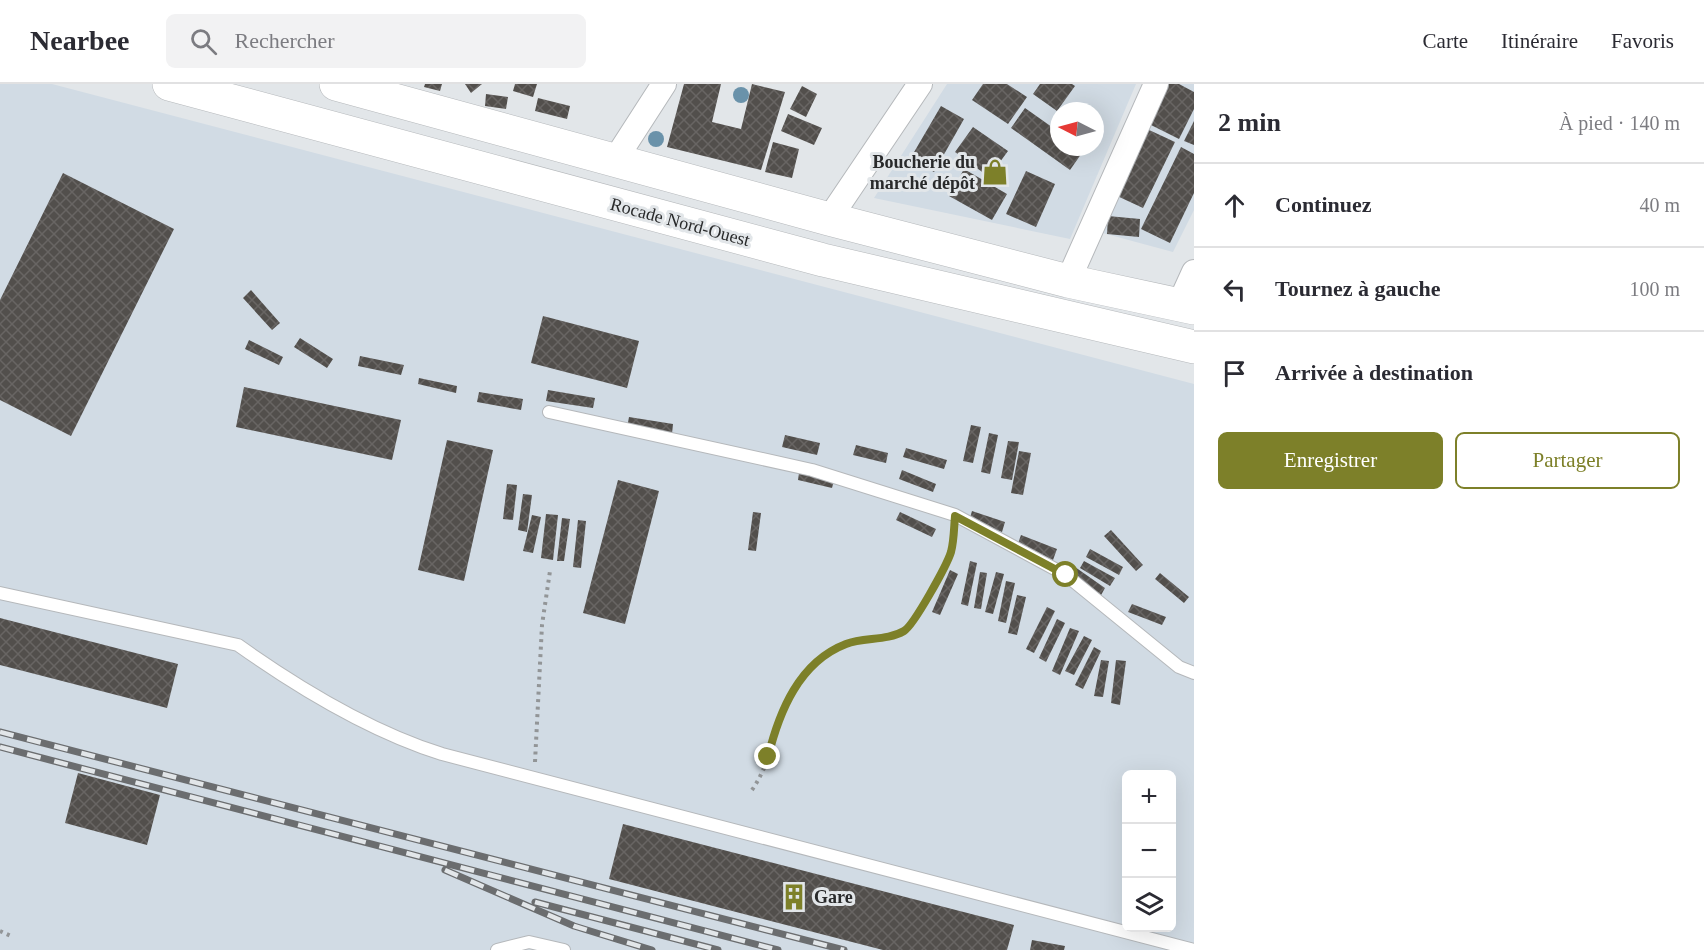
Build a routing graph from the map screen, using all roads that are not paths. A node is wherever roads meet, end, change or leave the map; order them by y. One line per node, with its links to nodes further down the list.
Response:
1 (168, 84): 11 (main road, Rocade Nord-Ouest)
2 (664, 84): 6 (street)
3 (920, 84): 7 (street)
4 (1156, 84): 9 (street)
5 (347, 85): 6 (main road)
6 (615, 160): 7 (main road)
7 (829, 219): 9 (main road)
8 (1194, 272): 10 (street)
9 (1068, 280): 10 (main road)
10 (1186, 307)
11 (1194, 347)
12 (549, 412): 14 (lane)
13 (0, 593): 17 (lane)
14 (1194, 673)
15 (497, 950): 16 (lane)
16 (564, 950)
17 (1194, 950)

